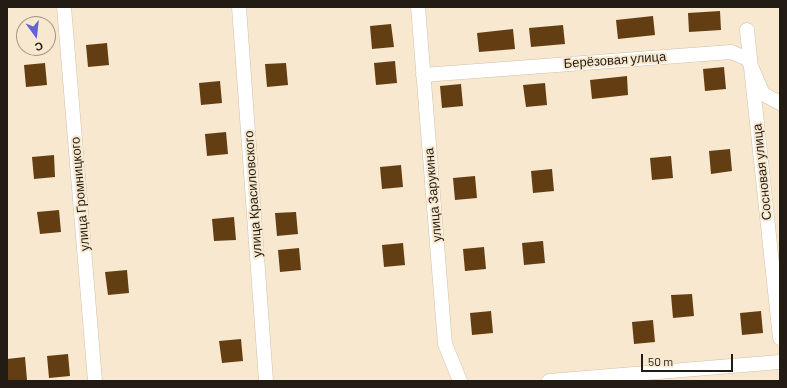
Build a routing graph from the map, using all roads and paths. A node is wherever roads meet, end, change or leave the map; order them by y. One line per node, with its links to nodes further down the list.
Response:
1 (64, 7): 9 (street, улица Громницкого)
2 (239, 7): 10 (street, улица Красиловского)
3 (418, 7): 5 (street, улица Зарукина)
4 (747, 30): 7 (street, Сосновая улица)
5 (423, 75): 6 (street, Берёзовая улица); 11 (street, улица Зарукина)
6 (780, 103)
7 (780, 338)
8 (780, 362): 12 (street)
9 (95, 381)
10 (266, 381)
11 (460, 381)
12 (549, 381)

